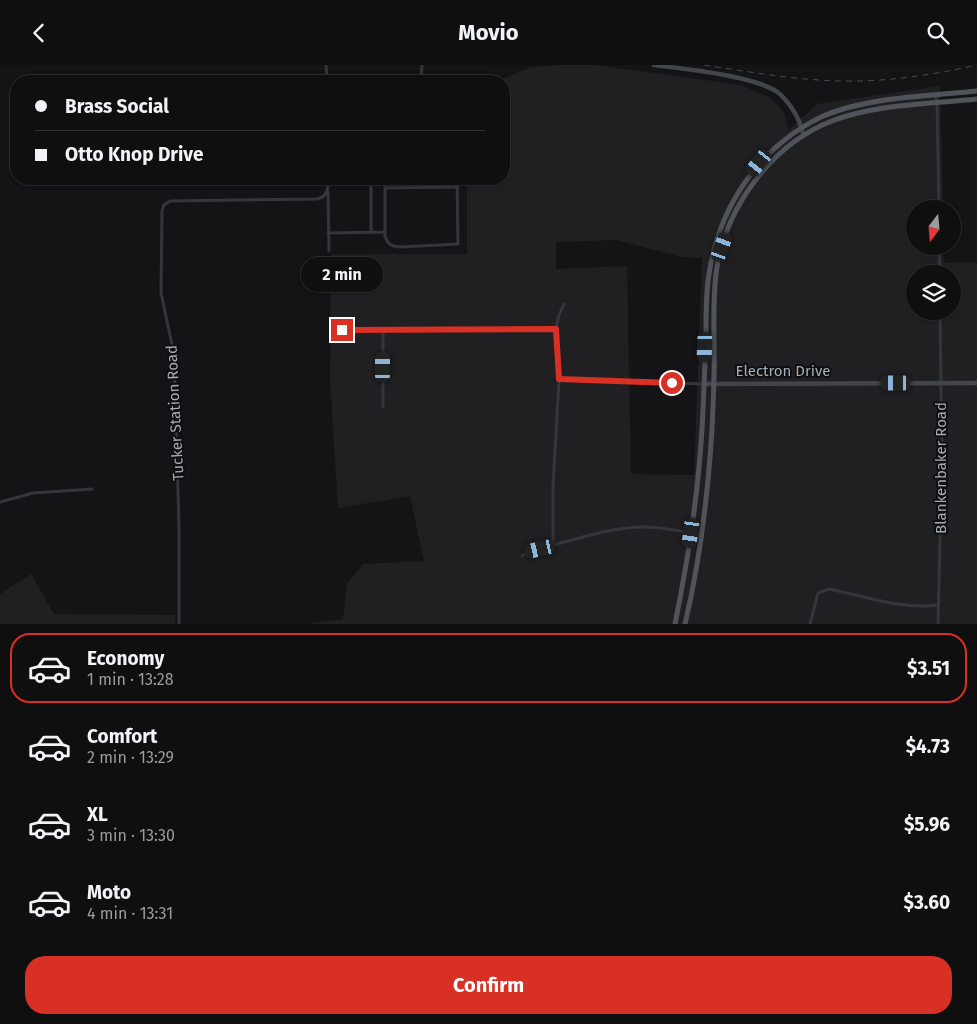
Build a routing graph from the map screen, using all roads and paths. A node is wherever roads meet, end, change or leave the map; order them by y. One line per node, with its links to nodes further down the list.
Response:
1 (654, 65): 6 (street)
2 (977, 91): 3 (main road)
3 (935, 95): 5 (street); 6 (main road)
4 (977, 99): 5 (main road)
5 (937, 103): 7 (main road); 13 (street)
6 (800, 129): 7 (street); 26 (main road)
7 (804, 135): 27 (main road)
8 (328, 185): 12 (street)
9 (371, 185): 14 (street)
10 (385, 187): 11 (street); 15 (street)
11 (458, 187): 15 (street)
12 (328, 189): 16 (street); 36 (street, Tucker Station Road)
13 (939, 200)
14 (371, 232): 15 (street); 16 (street)
15 (385, 232)
16 (328, 233): 17 (street)
17 (329, 251)
18 (564, 304): 20 (street)
19 (940, 320): 24 (street, Blankenbaker Road)
20 (556, 329): 22 (street); 23 (street)
21 (334, 330): 22 (street)
22 (383, 330): 28 (street)
23 (559, 379): 26 (street, Electron Drive); 33 (street)
24 (942, 383): 25 (street, Electron Drive); 27 (street, Electron Drive); 35 (street, Blankenbaker Road)
25 (977, 383)
26 (704, 384): 27 (street, Electron Drive); 31 (main road)
27 (715, 384): 32 (main road)
28 (383, 407)
29 (92, 489): 30 (street)
30 (0, 502)
31 (691, 533): 32 (street); 33 (street); 37 (main road)
32 (700, 535): 38 (main road)
33 (554, 545): 34 (street)
34 (522, 557)
35 (938, 605): 39 (street); 40 (street, Blankenbaker Road)
36 (179, 624)
37 (675, 624)
38 (685, 624)
39 (810, 624)
40 (938, 624)

